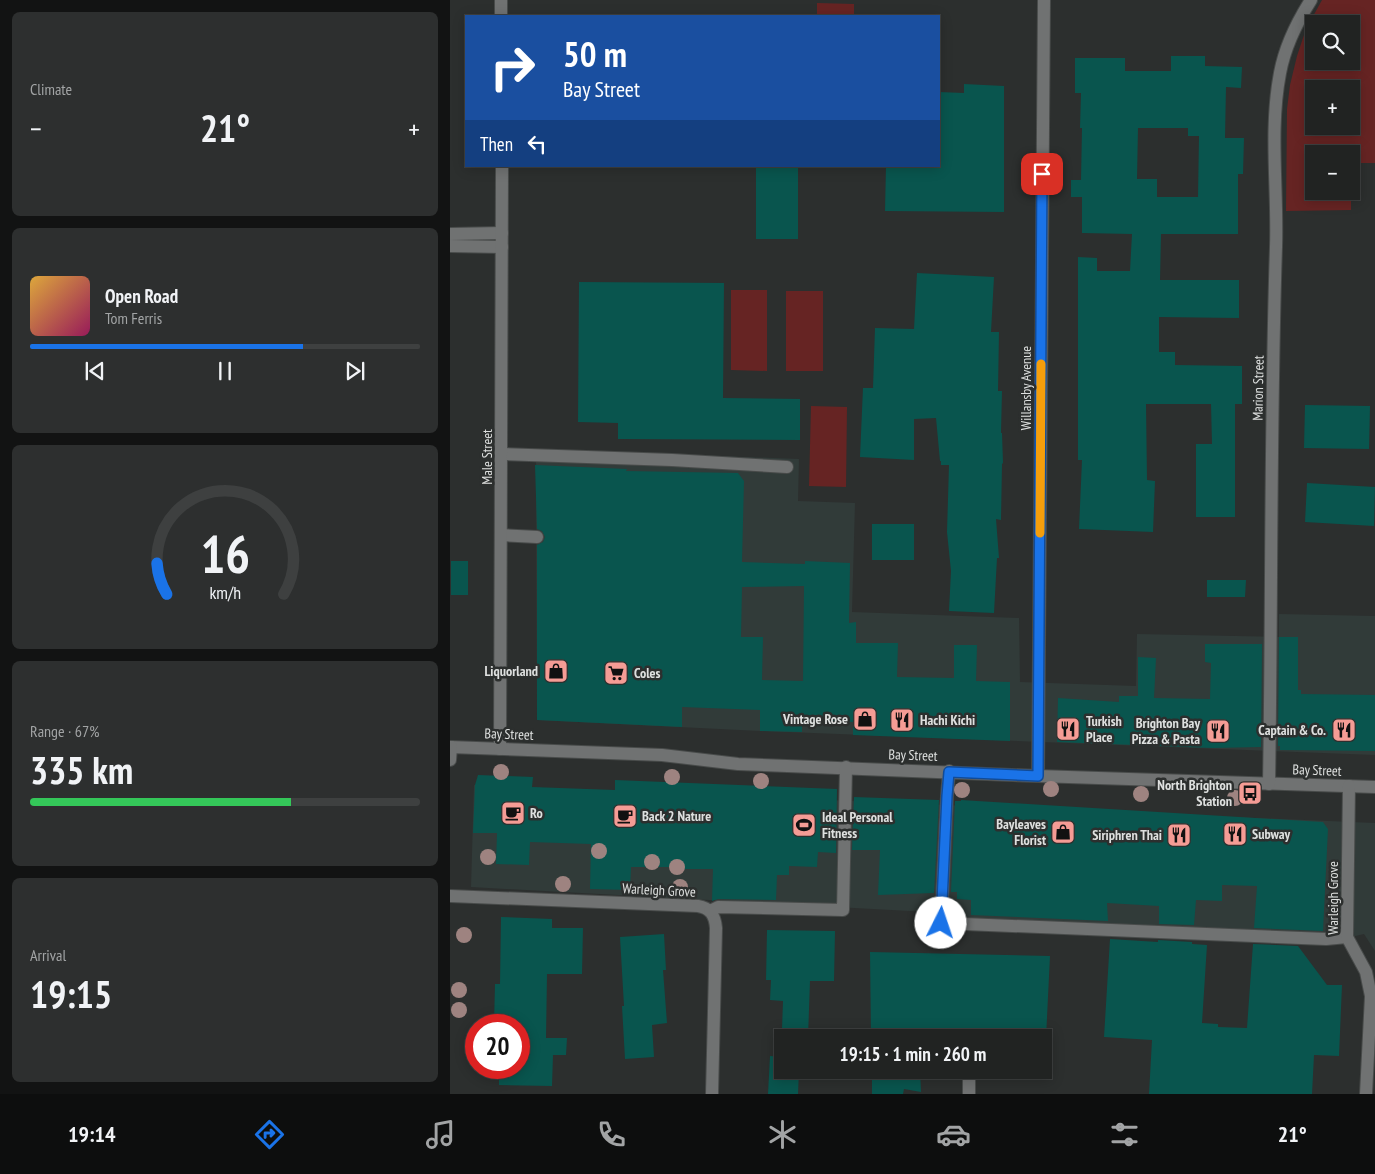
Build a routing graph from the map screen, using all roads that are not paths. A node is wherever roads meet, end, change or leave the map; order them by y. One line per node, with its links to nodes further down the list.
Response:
1 (501, 0): 4 (street)
2 (1044, 0): 18 (street, Willansby Avenue)
3 (1311, 0): 19 (street, Marion Street)
4 (501, 15)
5 (502, 167): 6 (street, Male Street)
6 (502, 233): 7 (street); 9 (street, Male Street)
7 (450, 234)
8 (450, 246): 9 (street)
9 (502, 247): 10 (street, Male Street)
10 (502, 454): 11 (street); 12 (street, Male Street)
11 (787, 467)
12 (501, 534): 13 (street); 14 (street, Male Street)
13 (537, 536)
14 (500, 749): 15 (street, Bay Street); 16 (street, Bay Street)
15 (450, 751)
16 (846, 767): 17 (street, Bay Street); 23 (street)
17 (949, 772): 18 (street, Bay Street); 24 (street)
18 (1038, 776): 19 (street, Bay Street)
19 (1269, 784): 20 (street, Bay Street)
20 (1349, 786): 21 (street, Bay Street); 24 (street, Warleigh Grove)
21 (1375, 787)
22 (450, 896): 23 (street, Warleigh Grove)
23 (710, 911): 26 (street, Warleigh Grove)
24 (1346, 937): 28 (street, Warleigh Grove)
25 (969, 1079): 27 (street)
26 (712, 1094)
27 (969, 1094)
28 (1366, 1094)

